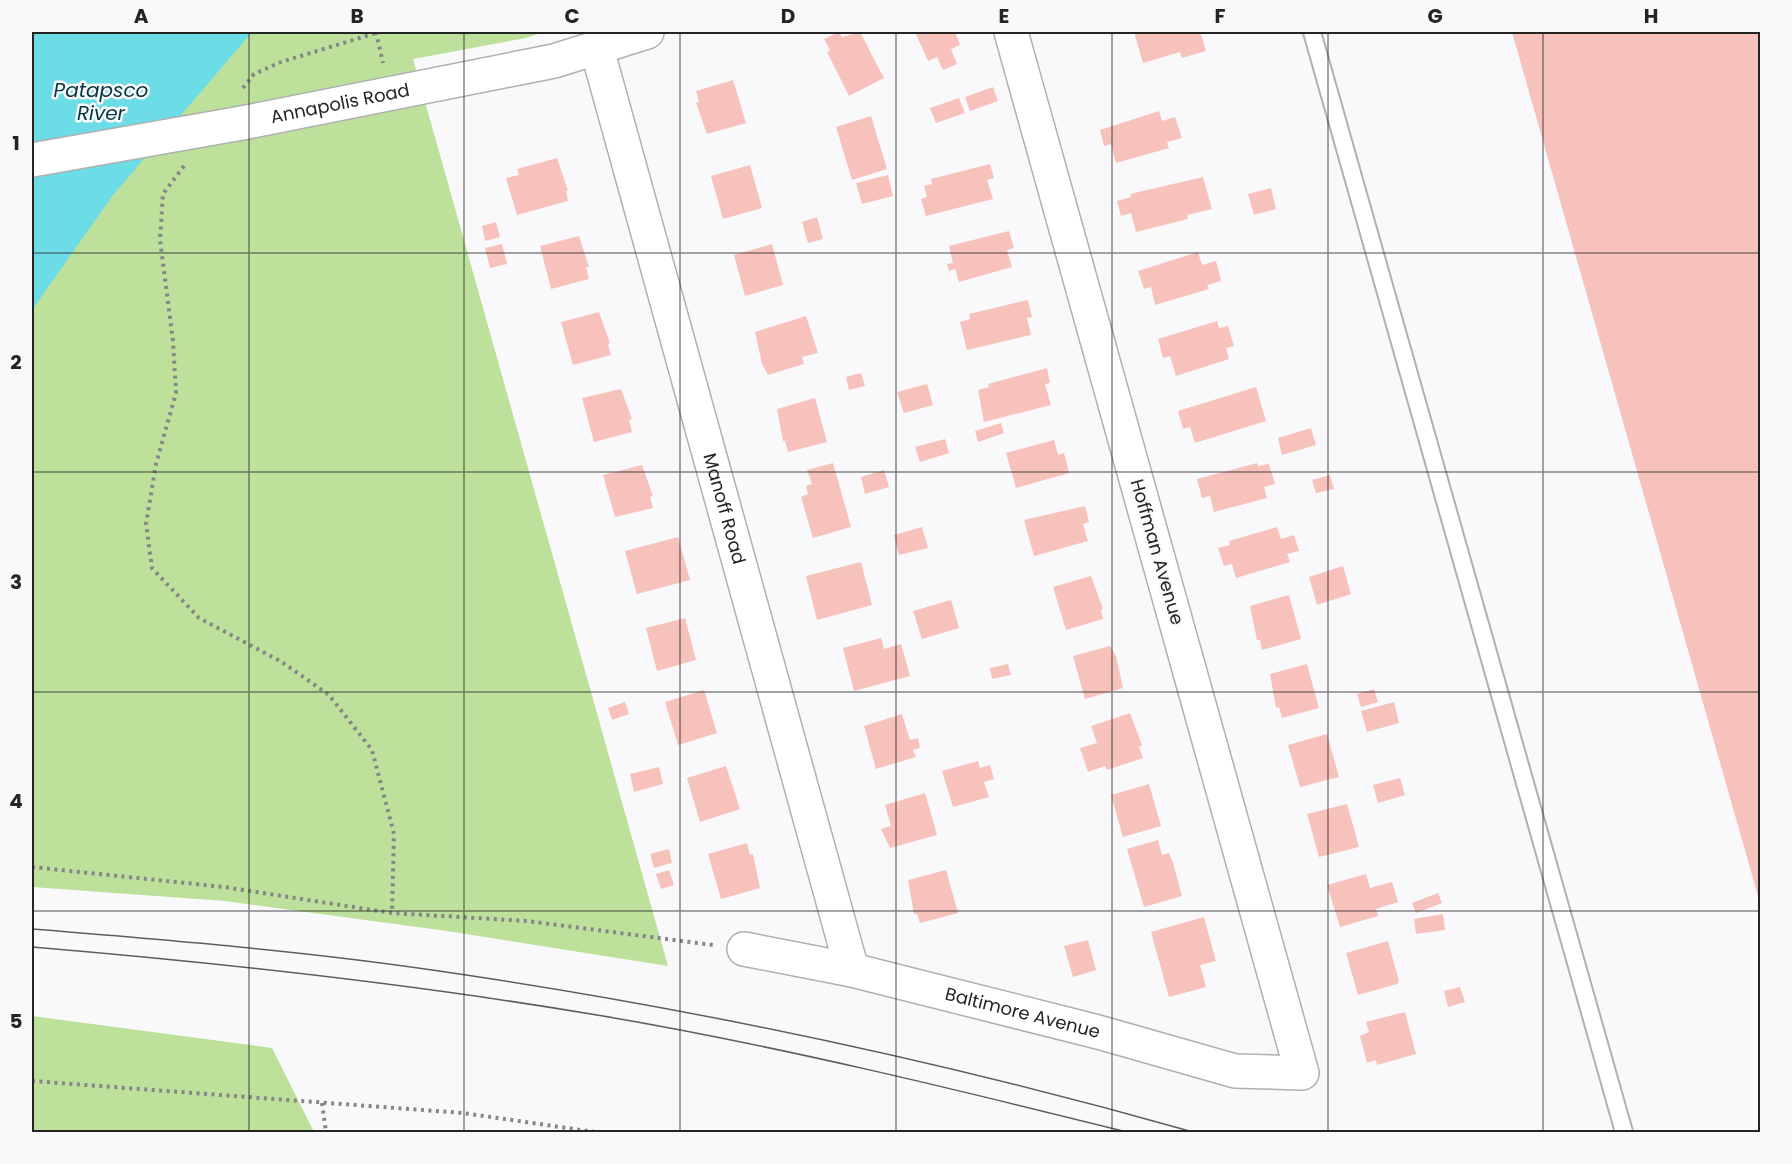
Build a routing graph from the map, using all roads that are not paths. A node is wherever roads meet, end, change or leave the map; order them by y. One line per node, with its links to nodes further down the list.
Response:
1 (647, 32): 4 (street, Annapolis Road)
2 (1011, 32): 8 (street, Hoffman Avenue)
3 (1312, 32): 9 (lane)
4 (597, 49): 5 (street, Annapolis Road, bridge); 7 (street, Manoff Road)
5 (32, 160)
6 (744, 949): 7 (street, Baltimore Avenue)
7 (852, 970): 8 (street, Baltimore Avenue)
8 (1302, 1073)
9 (1624, 1132)

